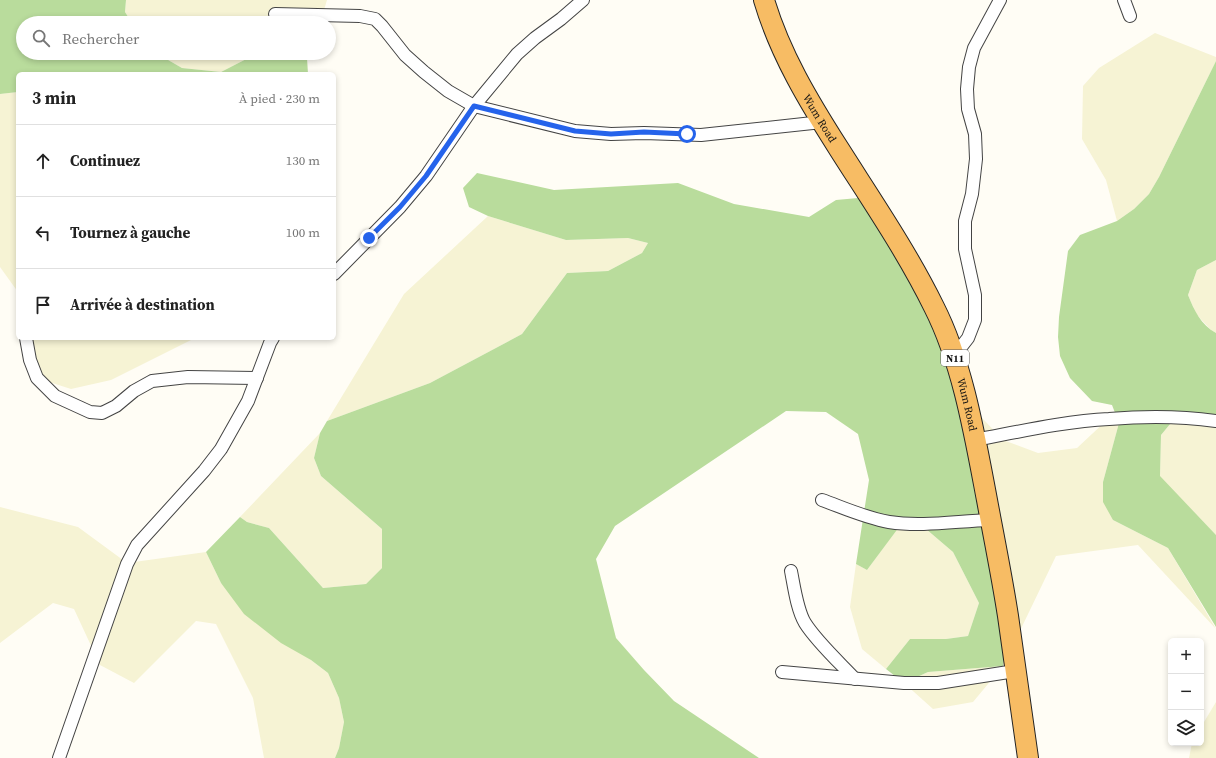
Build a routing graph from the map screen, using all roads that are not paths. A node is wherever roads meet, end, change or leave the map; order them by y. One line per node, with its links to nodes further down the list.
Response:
1 (582, 0): 7 (street)
2 (764, 0): 8 (highway, Wum Road / N11)
3 (1000, 0): 12 (street)
4 (1124, 0): 6 (street)
5 (275, 14): 7 (street)
6 (1130, 16)
7 (474, 106): 8 (street); 9 (street)
8 (822, 122): 12 (highway, Wum Road / N11)
9 (336, 272)
10 (26, 340): 13 (street)
11 (272, 340): 13 (street)
12 (954, 356): 15 (highway, Wum Road / N11)
13 (257, 378): 22 (street)
14 (1216, 421): 15 (street)
15 (975, 440): 17 (highway, Wum Road / N11)
16 (822, 500): 17 (street)
17 (990, 520): 19 (highway, Wum Road / N11)
18 (791, 571): 21 (street)
19 (1015, 671): 21 (street); 23 (highway, Wum Road / N11)
20 (782, 672): 21 (street)
21 (855, 679)
22 (59, 758)
23 (1028, 758)

